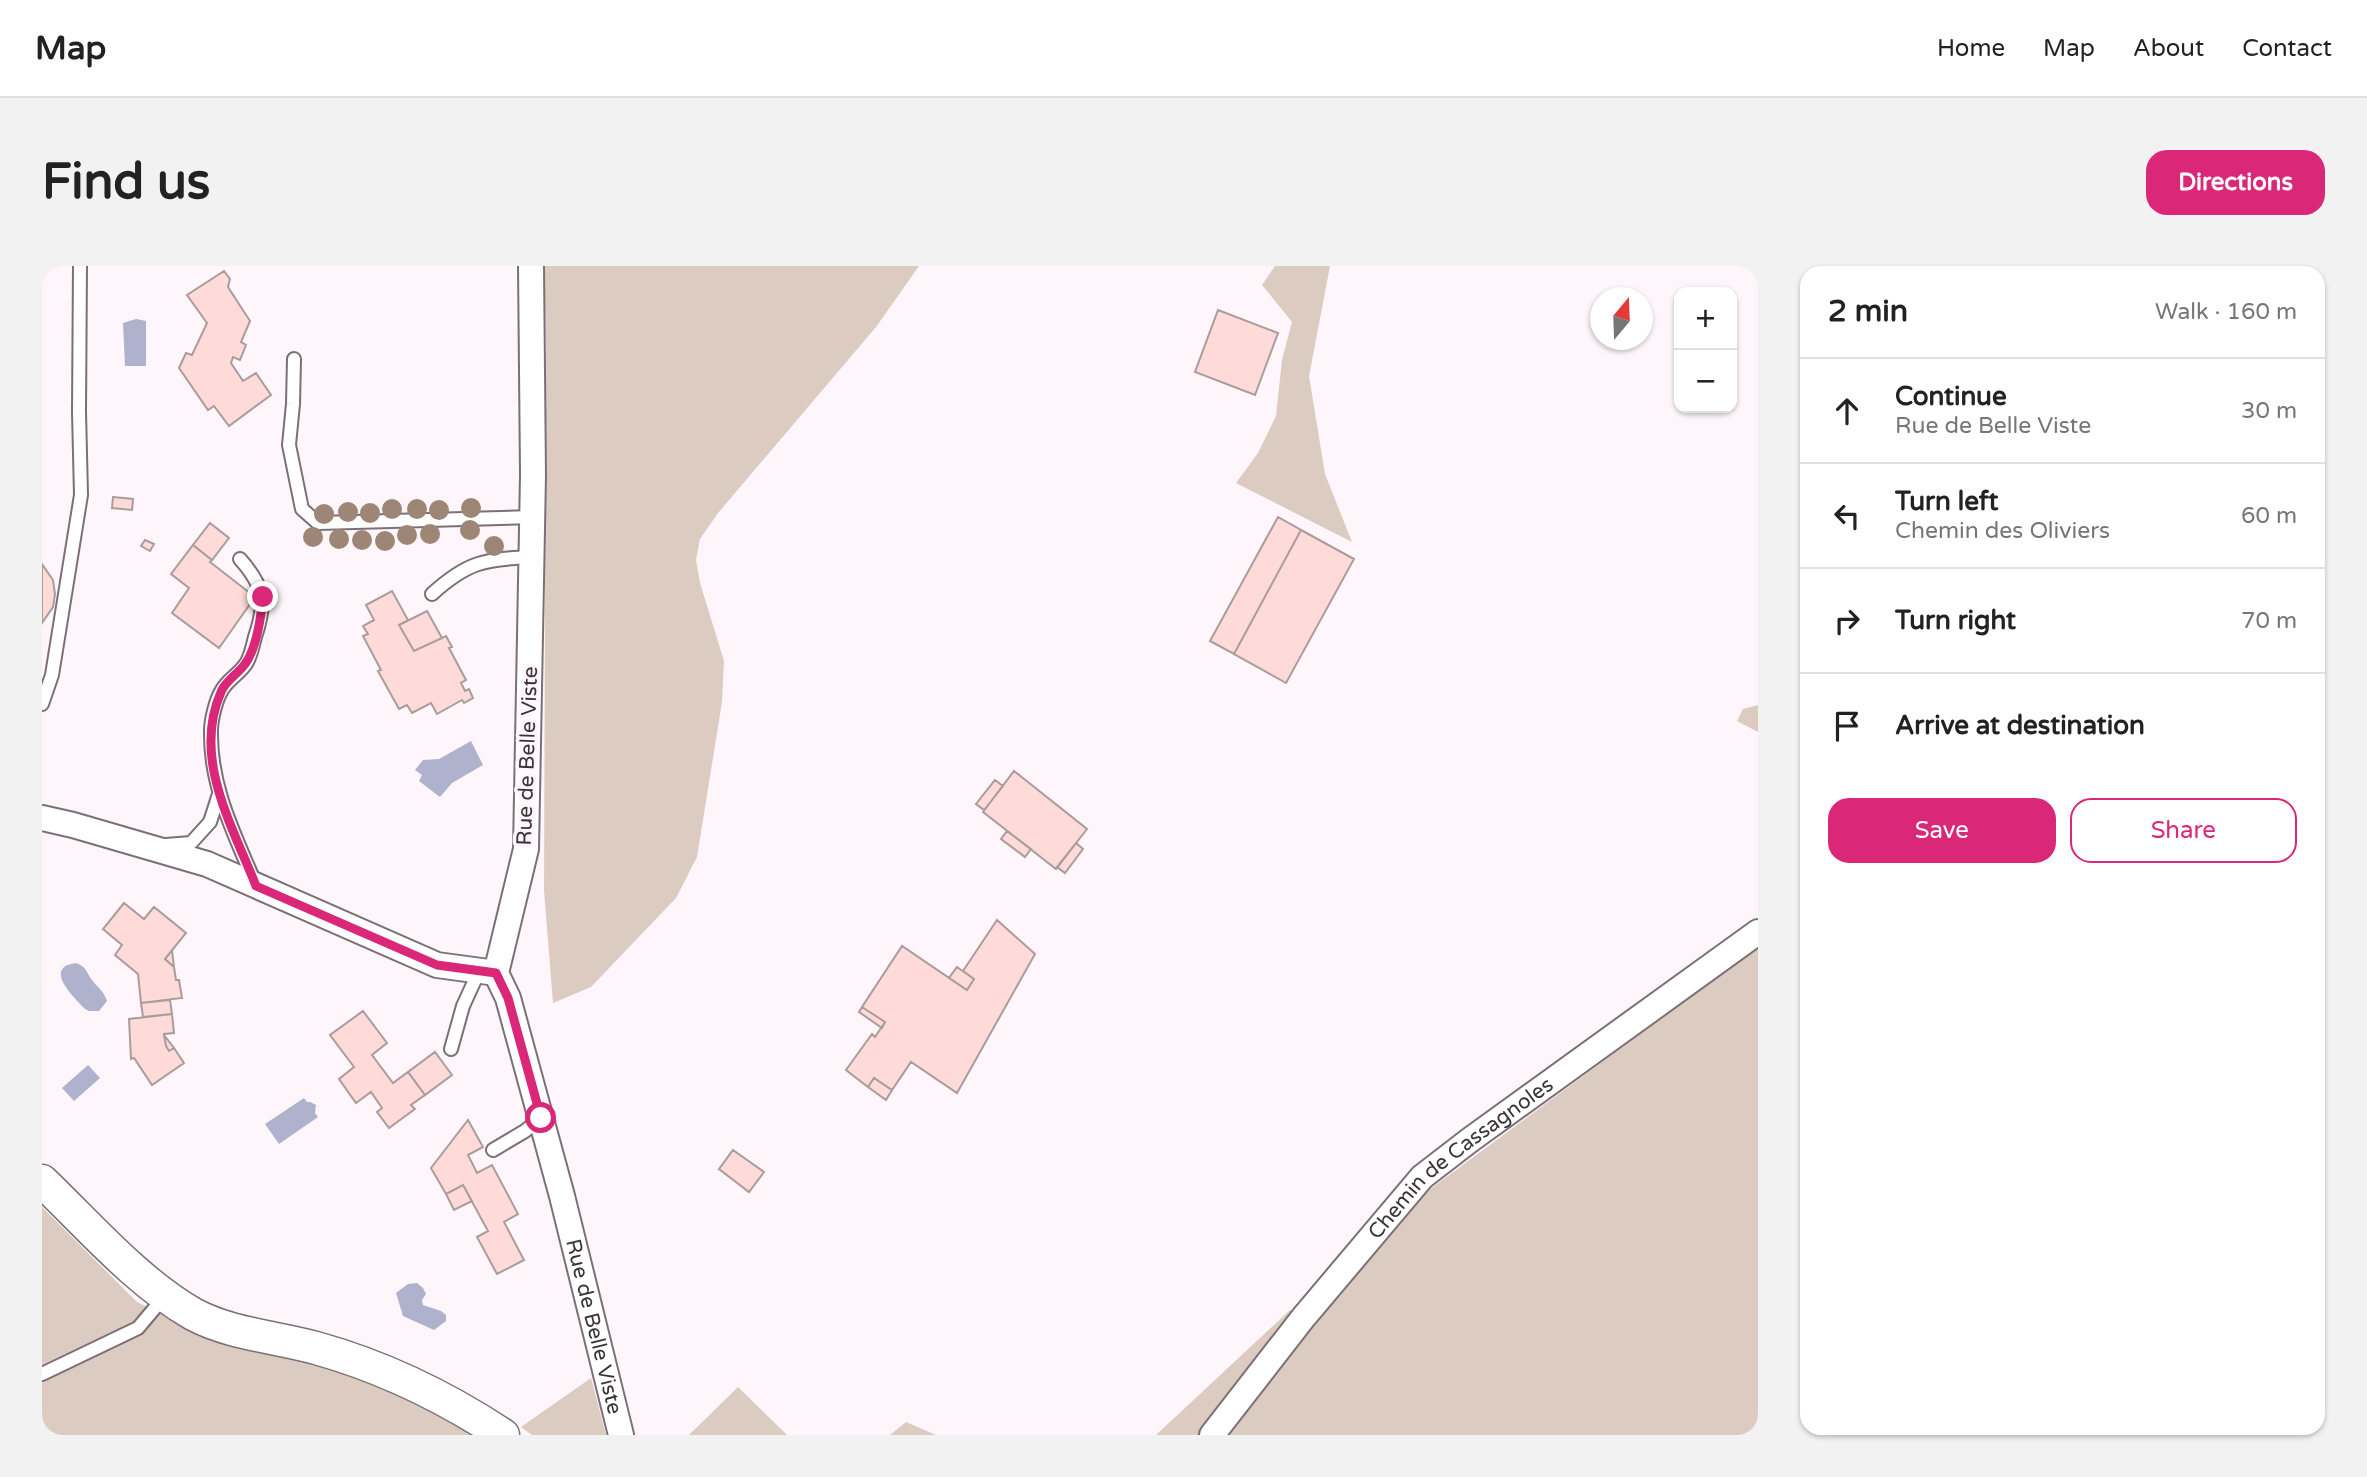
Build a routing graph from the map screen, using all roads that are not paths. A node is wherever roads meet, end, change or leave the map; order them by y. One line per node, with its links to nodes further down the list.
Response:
1 (80, 266): 8 (lane)
2 (531, 266): 4 (street, Rue de Belle Viste)
3 (295, 359): 4 (lane)
4 (533, 517): 5 (street, Rue de Belle Viste)
5 (531, 556): 7 (lane); 14 (street, Rue de Belle Viste)
6 (240, 559): 9 (lane)
7 (432, 594)
8 (42, 704)
9 (219, 793): 11 (lane); 12 (lane)
10 (42, 818): 11 (street)
11 (148, 846): 12 (street)
12 (256, 886): 14 (street)
13 (1758, 932): 23 (street, Chemin de Cassagnoles)
14 (487, 972): 15 (lane); 16 (street, Rue de Belle Viste)
15 (451, 1049)
16 (541, 1118): 17 (lane); 22 (street, Rue de Belle Viste)
17 (493, 1150)
18 (42, 1181): 19 (street)
19 (165, 1296): 20 (lane); 21 (street)
20 (42, 1374)
21 (503, 1435)
22 (621, 1435)
23 (1212, 1435)

